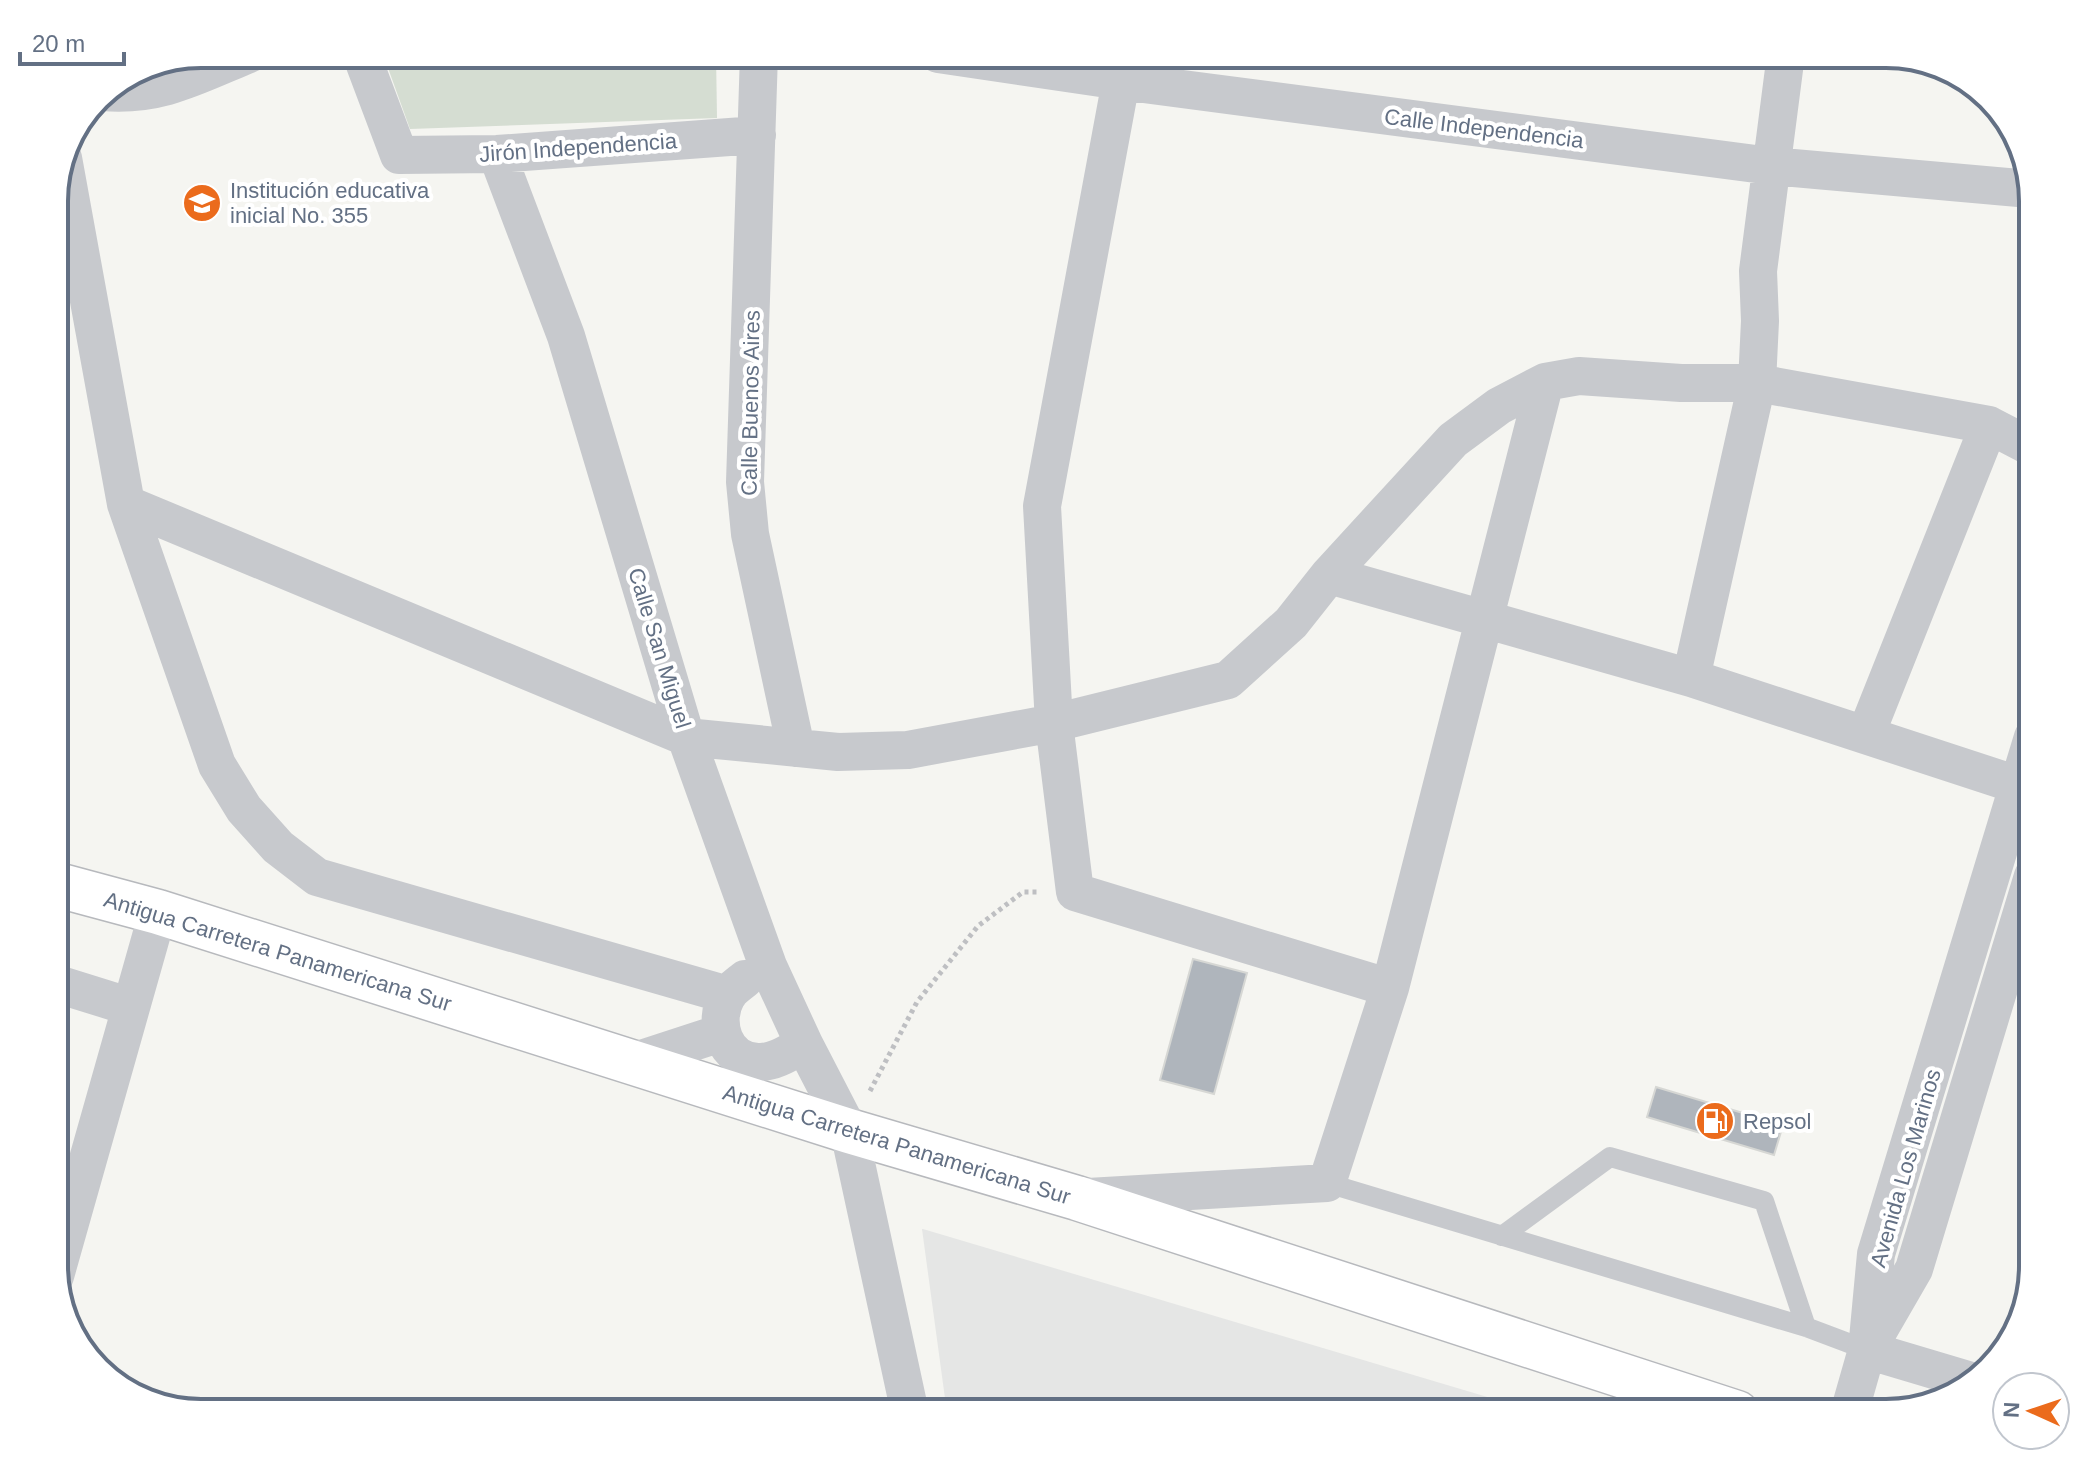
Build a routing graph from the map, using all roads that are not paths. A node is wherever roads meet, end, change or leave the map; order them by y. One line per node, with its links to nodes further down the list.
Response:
1 (214, 68): 7 (street)
2 (366, 68): 9 (street, Jirón Independencia)
3 (759, 68): 8 (street, Calle Buenos Aires)
4 (1050, 68): 6 (street, Calle Independencia)
5 (1784, 68): 10 (street)
6 (1121, 81): 10 (street, Calle Independencia); 21 (street)
7 (123, 93)
8 (757, 135): 9 (street, Jirón Independencia); 24 (street, Calle Buenos Aires)
9 (497, 154): 23 (street, Calle San Miguel)
10 (1771, 166): 11 (street, Calle Independencia); 14 (street)
11 (2018, 188)
12 (69, 189): 17 (street)
13 (1545, 382): 14 (street); 18 (street); 19 (street)
14 (1757, 383): 15 (street); 20 (street)
15 (1989, 425): 16 (street); 22 (street)
16 (2019, 441)
17 (126, 504): 23 (street); 33 (street)
18 (1329, 575): 19 (street); 21 (street)
19 (1485, 617): 20 (street); 32 (street)
20 (1691, 678): 22 (street)
21 (1054, 723): 24 (street); 32 (street)
22 (1866, 734): 25 (street)
23 (686, 737): 24 (street); 30 (street, Calle San Miguel)
24 (796, 748)
25 (2019, 785)
26 (2019, 806): 44 (street, Avenida Los Marinos)
27 (68, 888): 28 (highway, Antigua Carretera Panamericana Sur)
28 (158, 912): 34 (street); 37 (highway, Antigua Carretera Panamericana Sur)
29 (2019, 922): 44 (street, Avenida Los Marinos)
30 (768, 966): 33 (street); 36 (street, Calle San Miguel)
31 (68, 987): 34 (street)
32 (1390, 988): 39 (street)
33 (728, 995): 35 (street)
34 (131, 1007): 41 (street)
35 (721, 1033): 36 (street); 37 (street)
36 (804, 1044): 38 (street, Calle San Miguel)
37 (632, 1062): 38 (highway, Antigua Carretera Panamericana Sur)
38 (849, 1131): 40 (highway, Antigua Carretera Panamericana Sur); 46 (street, Calle San Miguel)
39 (1327, 1183): 40 (street); 42 (lane)
40 (1077, 1198): 47 (highway, Antigua Carretera Panamericana Sur)
41 (68, 1230)
42 (1502, 1236): 43 (lane); 43 (lane)
43 (1806, 1327): 44 (lane)
44 (1867, 1350): 45 (street); 48 (street)
45 (1958, 1377)
46 (907, 1399)
47 (1694, 1399)
48 (1853, 1399)

